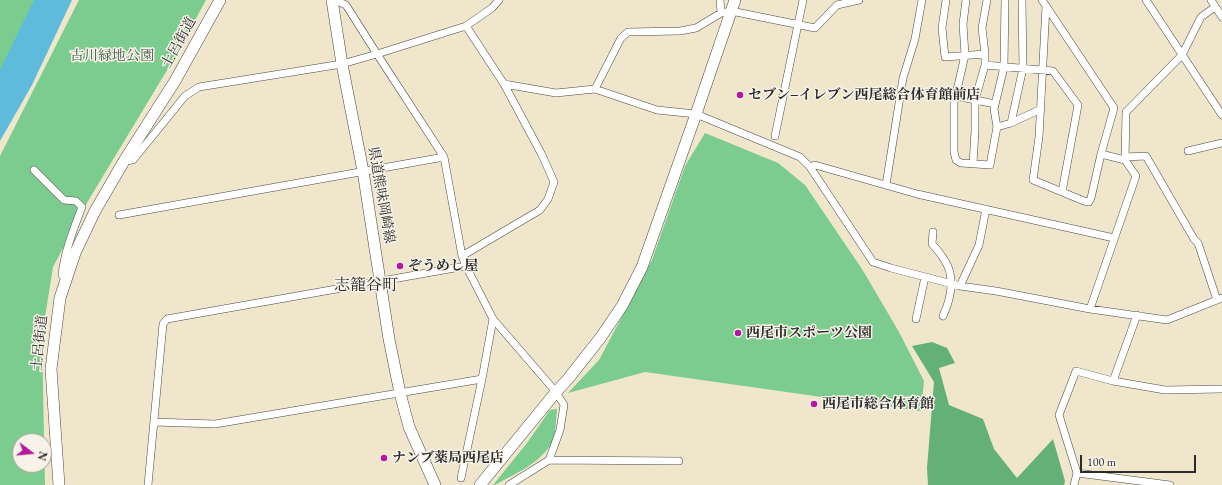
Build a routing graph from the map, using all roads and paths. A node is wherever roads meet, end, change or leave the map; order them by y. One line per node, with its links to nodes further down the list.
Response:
1 (220, 0): 47 (street, 土呂街道)
2 (333, 0): 22 (street); 26 (street, 県道熊味岡崎線)
3 (499, 0): 21 (street)
4 (720, 0): 18 (street)
5 (735, 0): 18 (street)
6 (803, 0): 20 (street)
7 (859, 0): 20 (street)
8 (922, 0): 52 (street)
9 (946, 0): 24 (street)
10 (966, 0): 24 (street)
11 (987, 0): 23 (street)
12 (1006, 0): 28 (street)
13 (1022, 0): 29 (street)
14 (1146, 0): 25 (street)
15 (1211, 0): 17 (street)
16 (1044, 3): 30 (street); 44 (street)
17 (1215, 7): 19 (street); 25 (street)
18 (726, 12): 20 (street); 32 (street); 37 (street)
19 (1222, 17)
20 (798, 24): 41 (street)
21 (466, 26): 22 (street); 31 (street)
22 (377, 54): 26 (street); 45 (street)
23 (985, 54): 24 (street); 27 (street)
24 (965, 55): 33 (street)
25 (1182, 55): 38 (street); 46 (street)
26 (342, 64): 47 (street); 51 (street, 県道熊味岡崎線)
27 (985, 65): 28 (street); 34 (street)
28 (1004, 66): 29 (street); 35 (street)
29 (1023, 68): 30 (street); 39 (street)
30 (1043, 69): 36 (street); 53 (street)
31 (504, 84): 32 (street); 58 (street)
32 (594, 89): 37 (street)
33 (956, 96): 34 (street); 48 (street)
34 (975, 100): 35 (street); 48 (street)
35 (995, 104): 40 (street)
36 (1041, 109): 39 (street); 53 (street)
37 (696, 114): 49 (street); 74 (street)
38 (1222, 115)
39 (1011, 123): 40 (street)
40 (997, 127): 48 (street)
41 (776, 136)
42 (1222, 143): 43 (street)
43 (1188, 151)
44 (1101, 154): 46 (street); 53 (street)
45 (444, 157): 51 (street); 58 (street)
46 (1125, 159): 57 (street); 65 (street)
47 (124, 161): 61 (street, 土呂街道)
48 (973, 164)
49 (810, 167): 52 (street); 60 (street)
50 (34, 170): 61 (street)
51 (363, 171): 55 (street); 62 (street, 県道熊味岡崎線)
52 (886, 185): 54 (street)
53 (1062, 192)
54 (986, 209): 57 (street); 64 (street)
55 (119, 215)
56 (933, 232): 63 (street)
57 (1114, 238): 66 (street)
58 (462, 256): 59 (street)
59 (466, 266): 62 (street); 69 (street)
60 (925, 277): 63 (street); 70 (street)
61 (66, 279): 81 (street, 土呂街道)
62 (380, 281): 75 (street, 県道熊味岡崎線); 76 (street)
63 (951, 284): 64 (street); 68 (street)
64 (960, 286): 66 (street)
65 (1220, 299): 67 (street)
66 (1090, 308): 67 (street)
67 (1137, 315): 72 (street)
68 (942, 316)
69 (492, 319): 71 (street); 74 (street)
70 (916, 319)
71 (482, 379): 75 (street); 80 (street)
72 (1113, 381): 73 (street); 79 (street)
73 (1222, 390)
74 (556, 392): 77 (street); 84 (street)
75 (400, 393): 76 (street); 83 (street, 県道熊味岡崎線)
76 (154, 422): 82 (street)
77 (549, 460): 78 (street); 85 (street)
78 (679, 461)
79 (1077, 473): 86 (street); 87 (street)
80 (461, 478)
81 (59, 485)
82 (148, 485)
83 (435, 485)
84 (480, 485)
85 (509, 485)
86 (1074, 485)
87 (1170, 485)

